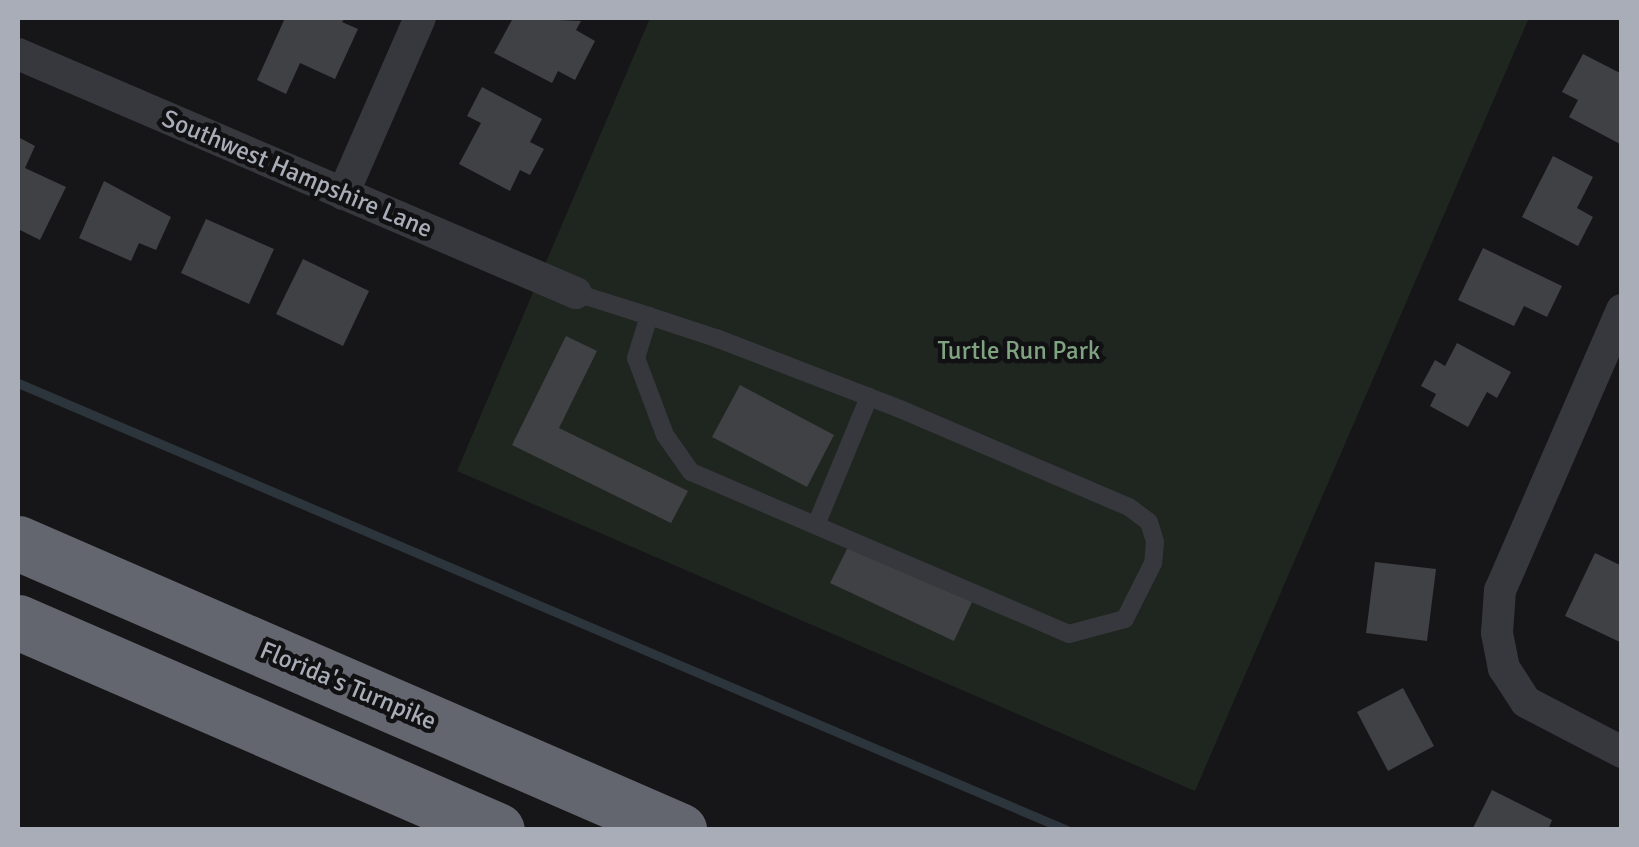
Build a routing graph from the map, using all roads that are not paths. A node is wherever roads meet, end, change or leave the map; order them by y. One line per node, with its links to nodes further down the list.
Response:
1 (420, 18): 3 (street)
2 (18, 54): 3 (street, Southwest Hampshire Lane)
3 (343, 194): 4 (street, Southwest Hampshire Lane)
4 (576, 293): 6 (lane)
5 (1622, 310): 11 (street)
6 (649, 316): 7 (lane); 8 (lane)
7 (870, 397): 8 (lane); 8 (lane)
8 (816, 526)
9 (18, 543): 13 (highway, Florida's Turnpike)
10 (18, 622): 12 (highway)
11 (1622, 752)
12 (497, 830)
13 (679, 830)

